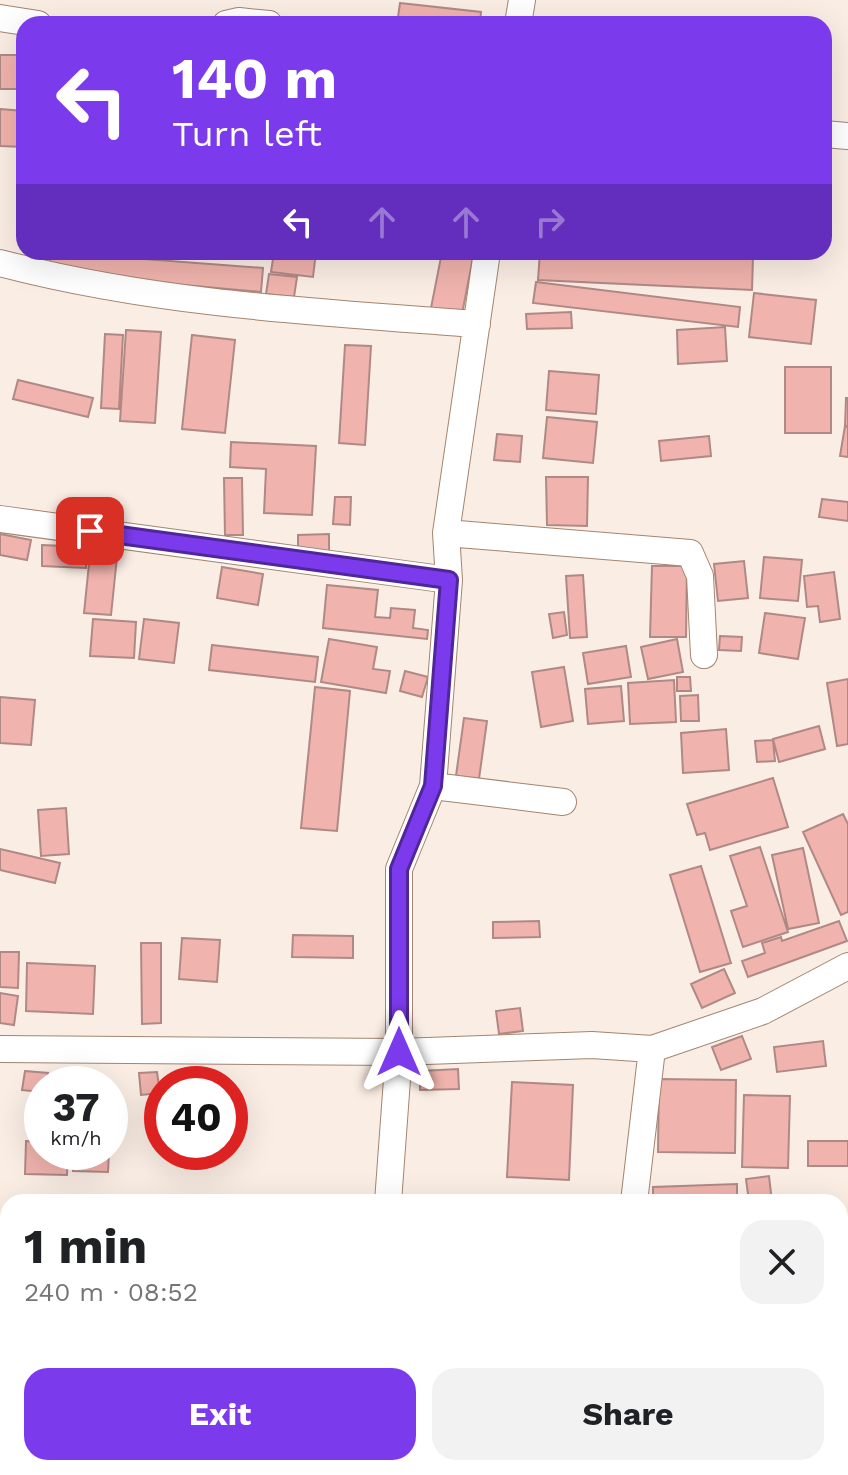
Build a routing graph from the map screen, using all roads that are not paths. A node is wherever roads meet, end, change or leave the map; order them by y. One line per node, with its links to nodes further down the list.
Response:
1 (486, 260): 3 (street)
2 (0, 263): 3 (street)
3 (477, 324): 5 (street)
4 (0, 519): 6 (street)
5 (446, 533): 6 (street); 7 (street)
6 (449, 580): 8 (street)
7 (704, 655)
8 (433, 786): 9 (street); 13 (street)
9 (563, 802)
10 (848, 966): 12 (street)
11 (0, 1049): 13 (street)
12 (652, 1049): 13 (street); 15 (street)
13 (399, 1052): 14 (street)
14 (389, 1194)
15 (635, 1194)

